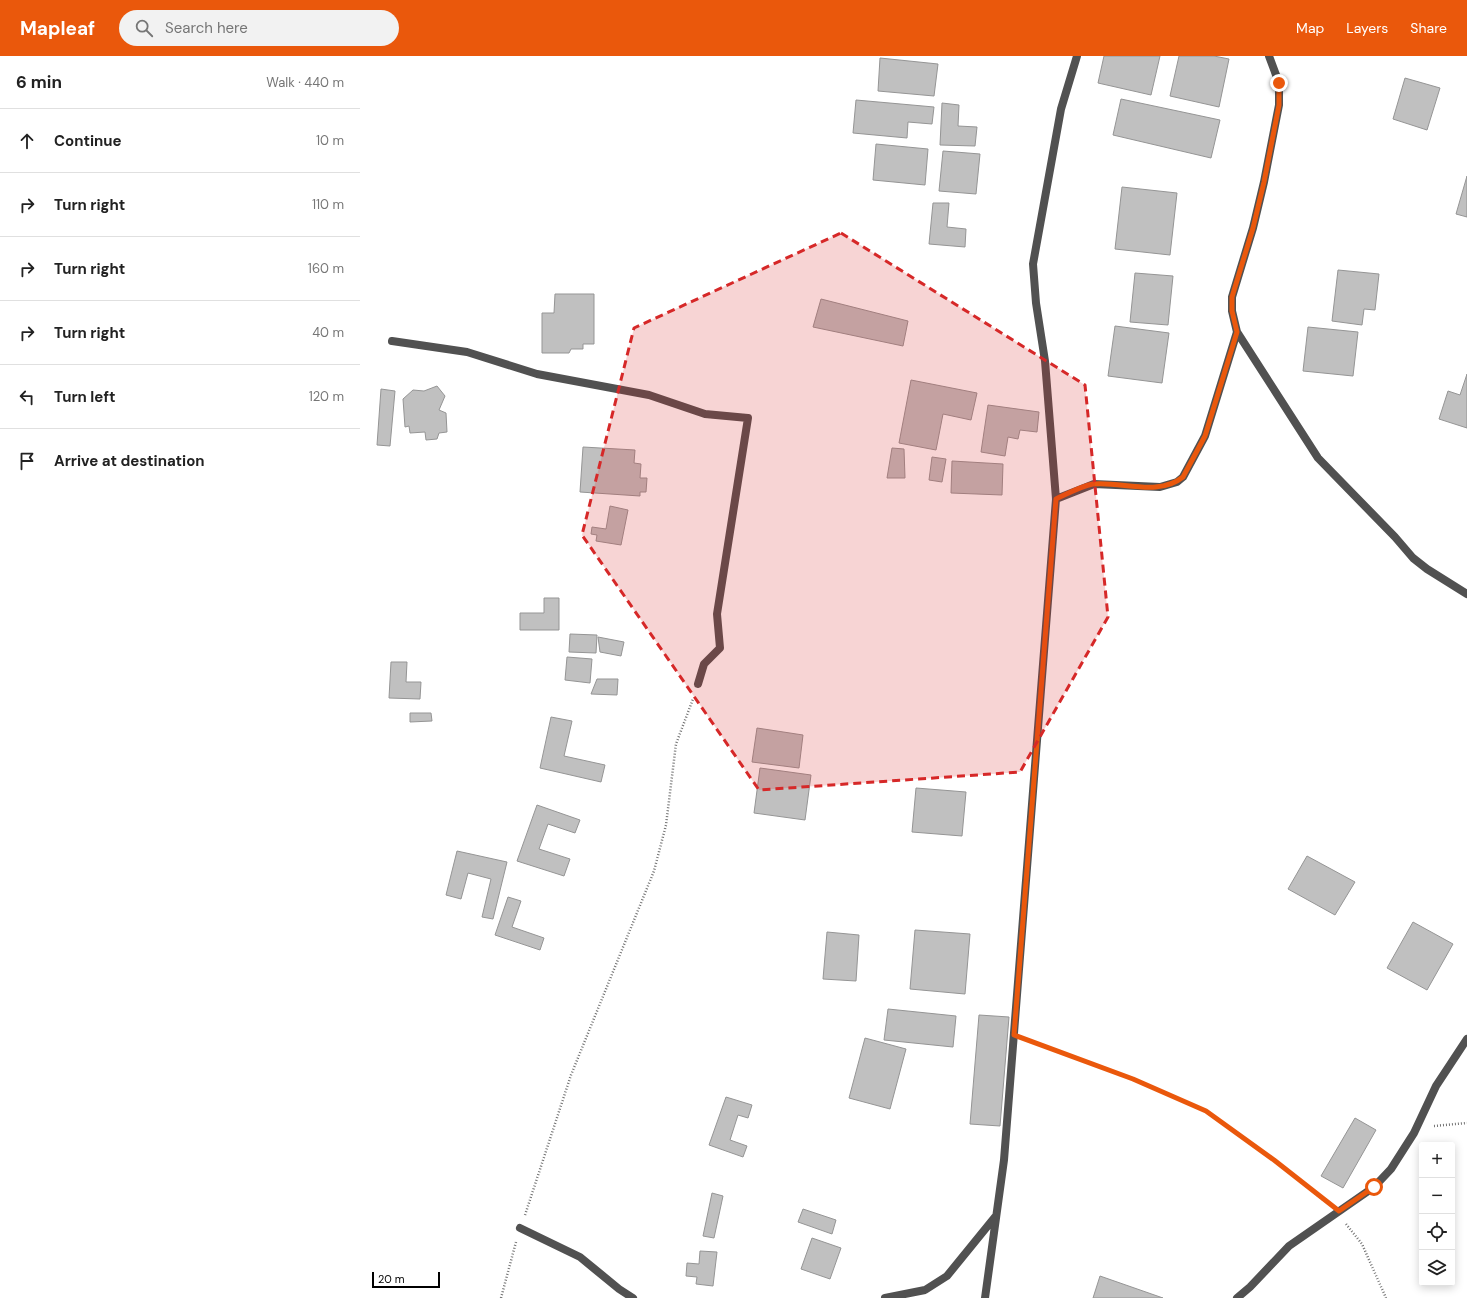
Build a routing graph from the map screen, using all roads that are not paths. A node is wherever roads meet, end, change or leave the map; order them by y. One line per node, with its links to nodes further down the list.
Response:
1 (1077, 56): 5 (street)
2 (1269, 56): 3 (street)
3 (1237, 332): 5 (street); 6 (street)
4 (392, 341): 7 (street)
5 (1056, 499): 9 (street)
6 (1467, 594)
7 (698, 684)
8 (1467, 1039): 14 (street)
9 (996, 1216): 12 (street); 13 (street)
10 (520, 1228): 11 (street)
11 (633, 1298)
12 (885, 1298)
13 (985, 1298)
14 (1237, 1298)

